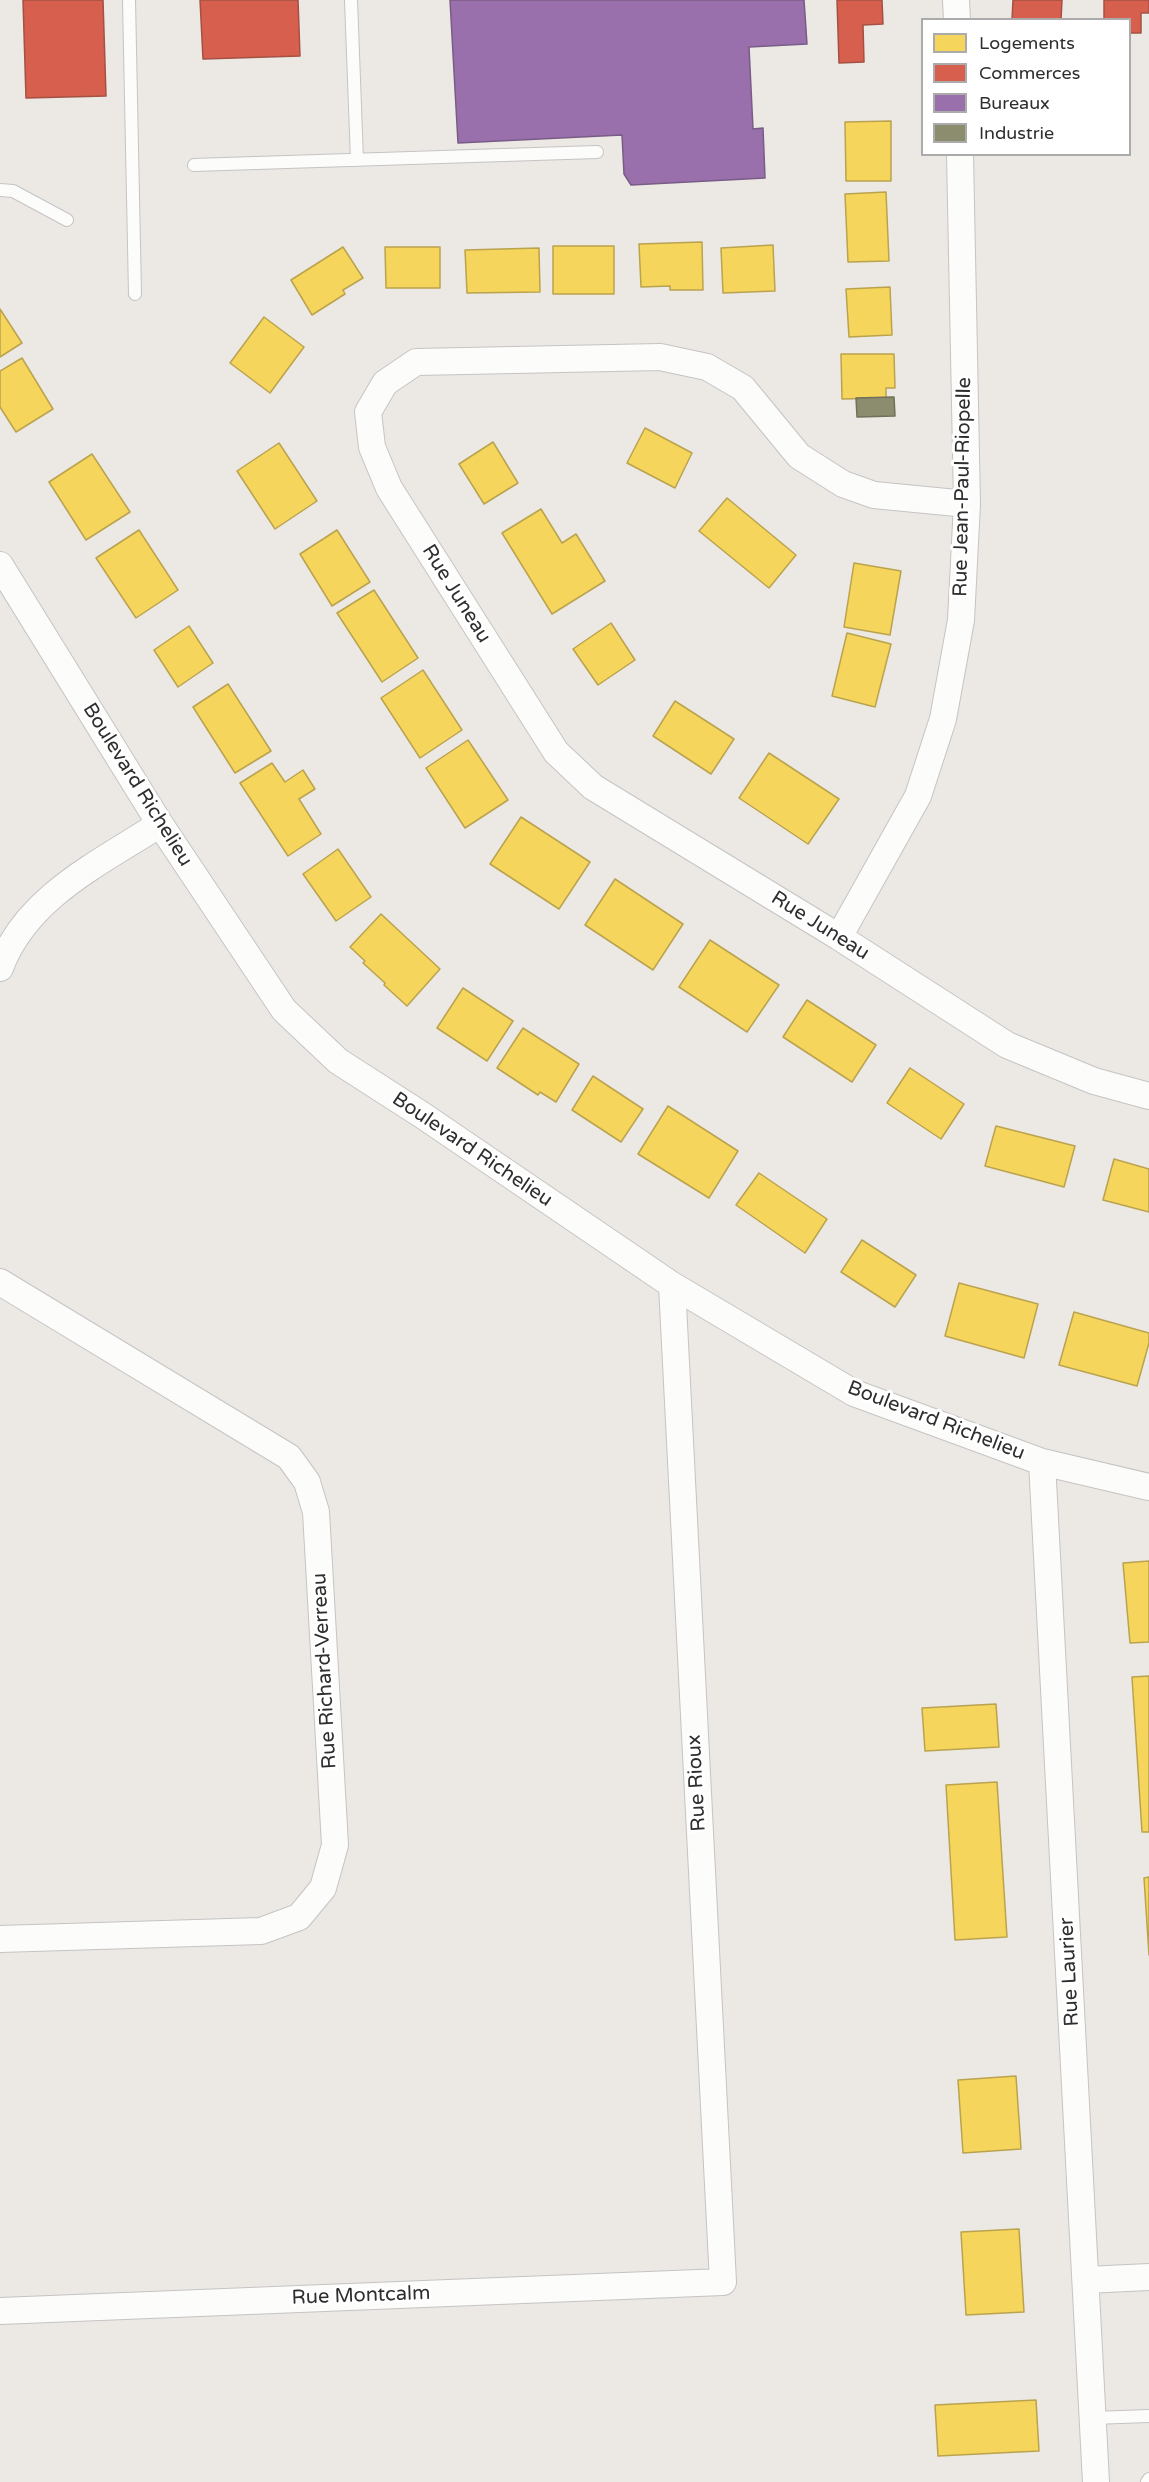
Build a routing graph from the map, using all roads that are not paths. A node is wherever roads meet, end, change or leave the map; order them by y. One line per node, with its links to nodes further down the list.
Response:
1 (129, 0): 11 (lane)
2 (351, 0): 7 (lane)
3 (956, 0): 4 (street)
4 (957, 18)
5 (597, 152): 7 (lane)
6 (960, 156): 12 (street, Rue Jean-Paul-Riopelle)
7 (357, 160): 8 (lane)
8 (194, 165)
9 (0, 190): 10 (lane)
10 (67, 220)
11 (135, 294)
12 (967, 504): 15 (street, Rue Jean-Paul-Riopelle); 15 (street, Rue Juneau)
13 (0, 564): 14 (street, Boulevard Richelieu)
14 (160, 824): 16 (street); 19 (street, Boulevard Richelieu)
15 (839, 937): 17 (street, Rue Juneau)
16 (0, 968)
17 (1149, 1096)
18 (0, 1282): 22 (street, Rue Richard-Verreau)
19 (672, 1285): 20 (street, Boulevard Richelieu); 25 (street, Rue Rioux)
20 (1042, 1462): 21 (street, Boulevard Richelieu); 24 (street, Rue Laurier)
21 (1149, 1487)
22 (0, 1939)
23 (1149, 2277): 24 (street)
24 (1086, 2280): 28 (street, Rue Laurier)
25 (723, 2282): 26 (street, Rue Montcalm)
26 (0, 2311)
27 (1149, 2416): 28 (lane)
28 (1092, 2418): 29 (street, Rue Laurier)
29 (1096, 2482)

